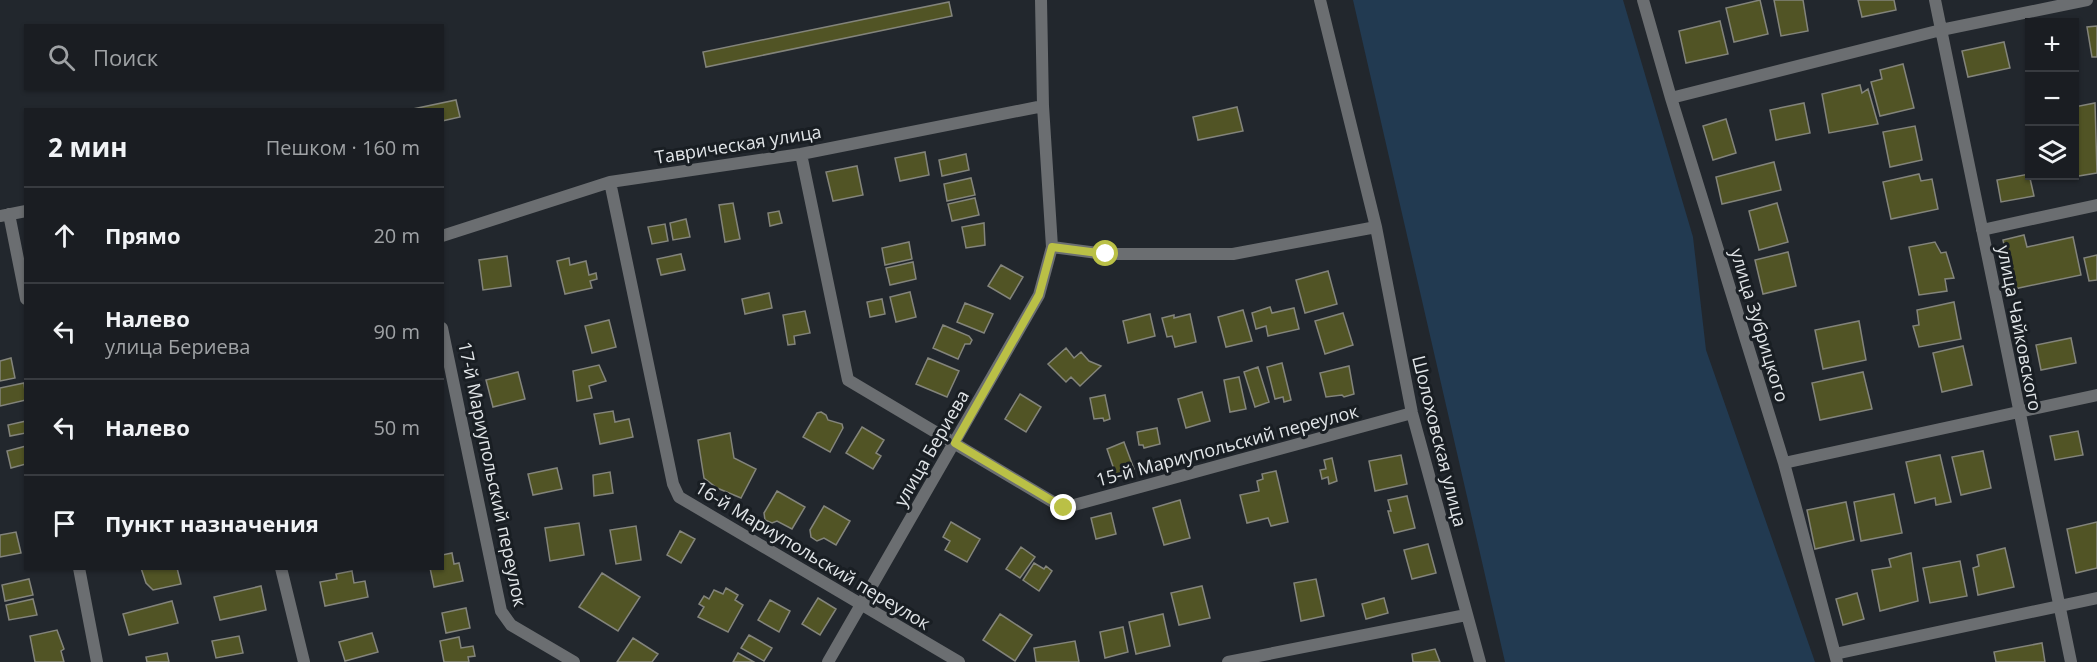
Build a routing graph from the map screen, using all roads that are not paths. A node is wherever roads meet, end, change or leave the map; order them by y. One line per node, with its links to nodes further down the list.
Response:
1 (1041, 0): 8 (street, улица Бериева)
2 (1320, 0): 14 (street, Шолоховская улица)
3 (1643, 0): 7 (street, улица Зубрицкого)
4 (1935, 0): 6 (street, улица Чайковского)
5 (2086, 0): 6 (street)
6 (1941, 30): 7 (street); 15 (street, улица Чайковского)
7 (1671, 98): 24 (street, улица Зубрицкого)
8 (1043, 106): 9 (street, Таврическая улица); 17 (street, улица Бериева)
9 (801, 154): 10 (street, Таврическая улица); 23 (street, 15-й Мариупольский переулок)
10 (610, 182): 16 (street, Таврическая улица); 28 (street, 16-й Мариупольский переулок)
11 (2097, 206): 15 (street)
12 (24, 211): 13 (street)
13 (4, 215): 18 (street)
14 (1376, 227): 17 (street); 22 (street, Шолоховская улица)
15 (1982, 230): 21 (street, улица Чайковского)
16 (444, 235)
17 (1052, 247): 23 (street, улица Бериева)
18 (24, 291)
19 (444, 338): 34 (street, 17-й Мариупольский переулок)
20 (2097, 394): 21 (street)
21 (2019, 412): 24 (street); 29 (street, улица Чайковского)
22 (1412, 413): 23 (street, 15-й Мариупольский переулок); 30 (street, Шолоховская улица)
23 (955, 443): 28 (street, улица Бериева)
24 (1784, 463): 31 (street, улица Зубрицкого)
25 (79, 570): 32 (street)
26 (281, 570): 33 (street)
27 (2097, 598): 29 (street)
28 (860, 604): 35 (street, улица Бериева); 36 (street, 16-й Мариупольский переулок)
29 (2058, 605): 31 (street); 39 (street, улица Чайковского)
30 (1466, 615): 37 (street); 38 (street, Шолоховская улица)
31 (1836, 658)
32 (97, 662)
33 (304, 662)
34 (574, 662)
35 (828, 662)
36 (959, 662)
37 (1228, 662)
38 (1480, 662)
39 (2071, 662)

